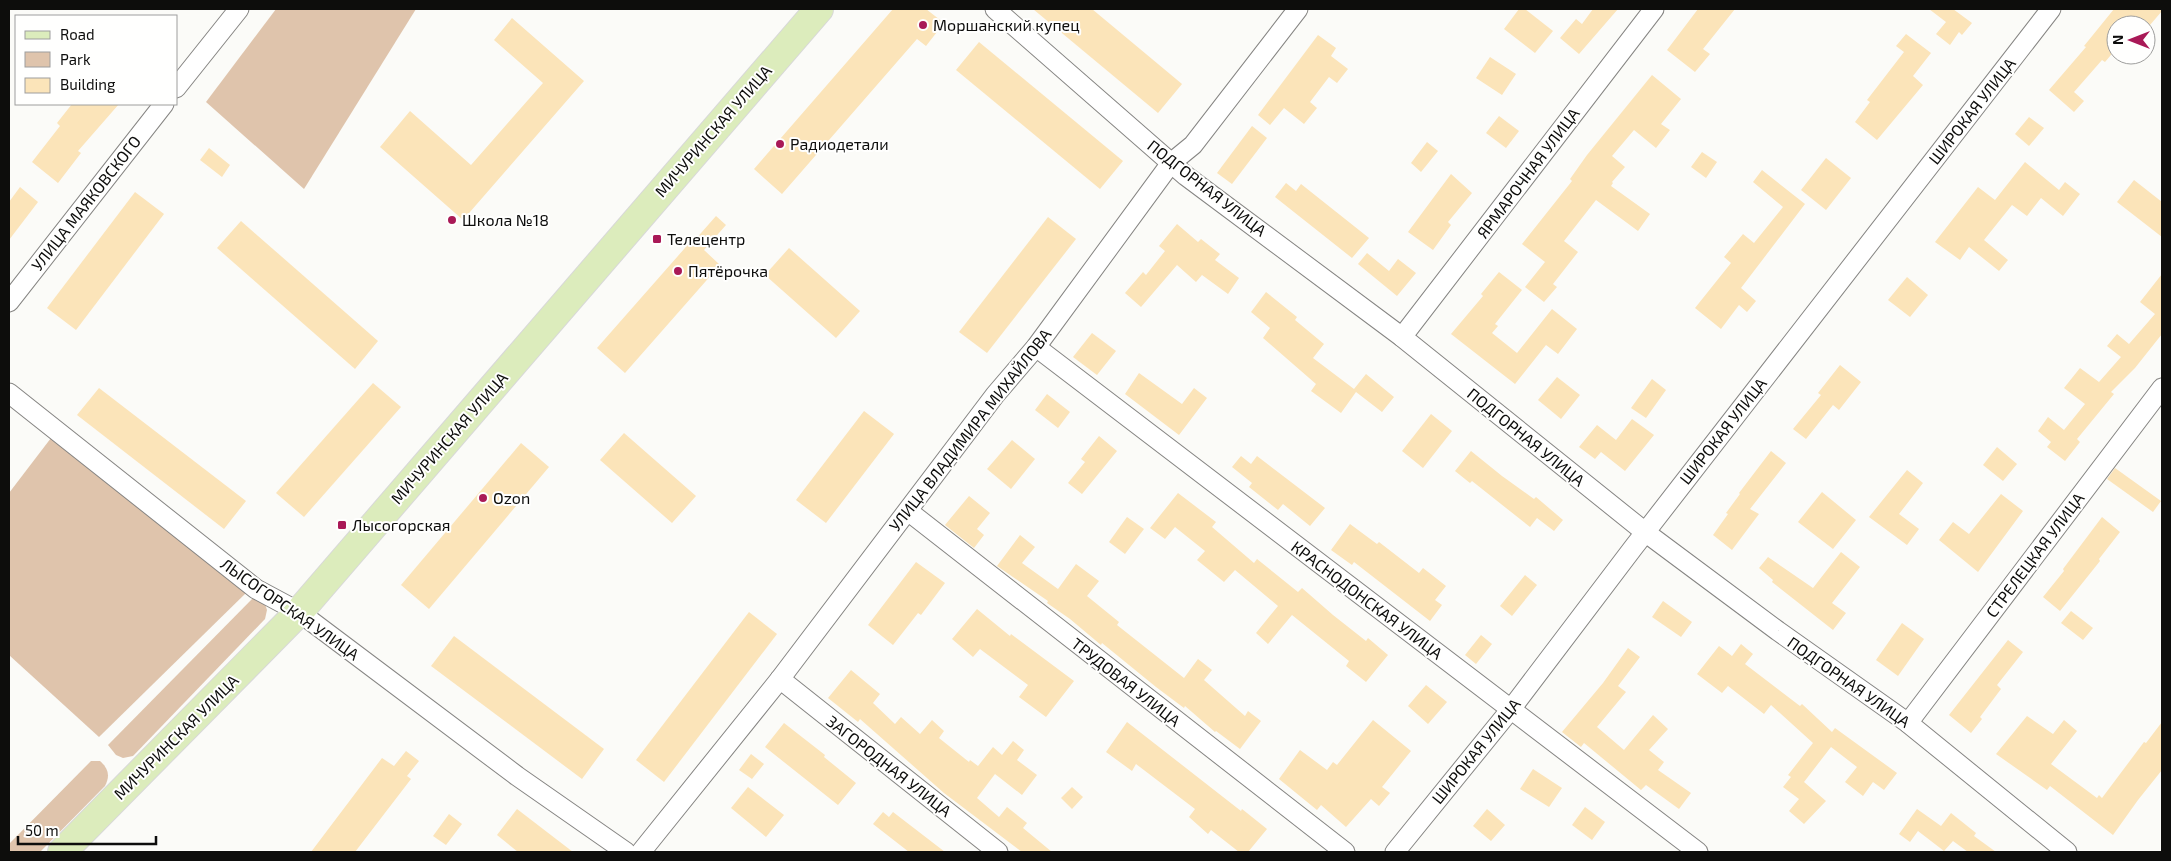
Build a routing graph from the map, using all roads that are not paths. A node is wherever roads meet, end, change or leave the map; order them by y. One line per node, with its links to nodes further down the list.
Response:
1 (238, 9): 7 (street)
2 (819, 9): 17 (main road, МИЧУРИНСКАЯ УЛИЦА)
3 (995, 9): 9 (street, ПОДГОРНАЯ УЛИЦА)
4 (1298, 9): 9 (street, УЛИЦА ВЛАДИМИРА МИХАЙЛОВА)
5 (1654, 9): 11 (street, ЯРМАРОЧНАЯ УЛИЦА)
6 (2051, 9): 16 (street, ШИРОКАЯ УЛИЦА)
7 (178, 85)
8 (163, 105): 10 (street, УЛИЦА МАЯКОВСКОГО)
9 (1171, 163): 11 (street, ПОДГОРНАЯ УЛИЦА); 12 (street, УЛИЦА ВЛАДИМИРА МИХАЙЛОВА)
10 (9, 302)
11 (1402, 337): 16 (street, ПОДГОРНАЯ УЛИЦА)
12 (1036, 347): 15 (street, УЛИЦА ВЛАДИМИРА МИХАЙЛОВА); 19 (street, КРАСНОДОНСКАЯ УЛИЦА)
13 (2162, 388): 20 (street, СТРЕЛЕЦКАЯ УЛИЦА)
14 (9, 393): 17 (street, ЛЫСОГОРСКАЯ УЛИЦА)
15 (908, 511): 18 (street, УЛИЦА ВЛАДИМИРА МИХАЙЛОВА); 25 (street, ТРУДОВАЯ УЛИЦА)
16 (1645, 532): 19 (street, ШИРОКАЯ УЛИЦА); 20 (street, ПОДГОРНАЯ УЛИЦА)
17 (300, 612): 21 (main road, МИЧУРИНСКАЯ УЛИЦА); 22 (street, ЛЫСОГОРСКАЯ УЛИЦА)
18 (780, 680): 23 (street, УЛИЦА ВЛАДИМИРА МИХАЙЛОВА); 24 (street, ЗАГОРОДНАЯ УЛИЦА)
19 (1511, 708): 26 (street, ШИРОКАЯ УЛИЦА); 27 (street, КРАСНОДОНСКАЯ УЛИЦА)
20 (1908, 723): 28 (street, ПОДГОРНАЯ УЛИЦА)
21 (62, 852)
22 (626, 852)
23 (641, 852)
24 (998, 852)
25 (1345, 852)
26 (1395, 852)
27 (1698, 852)
28 (2068, 852)

